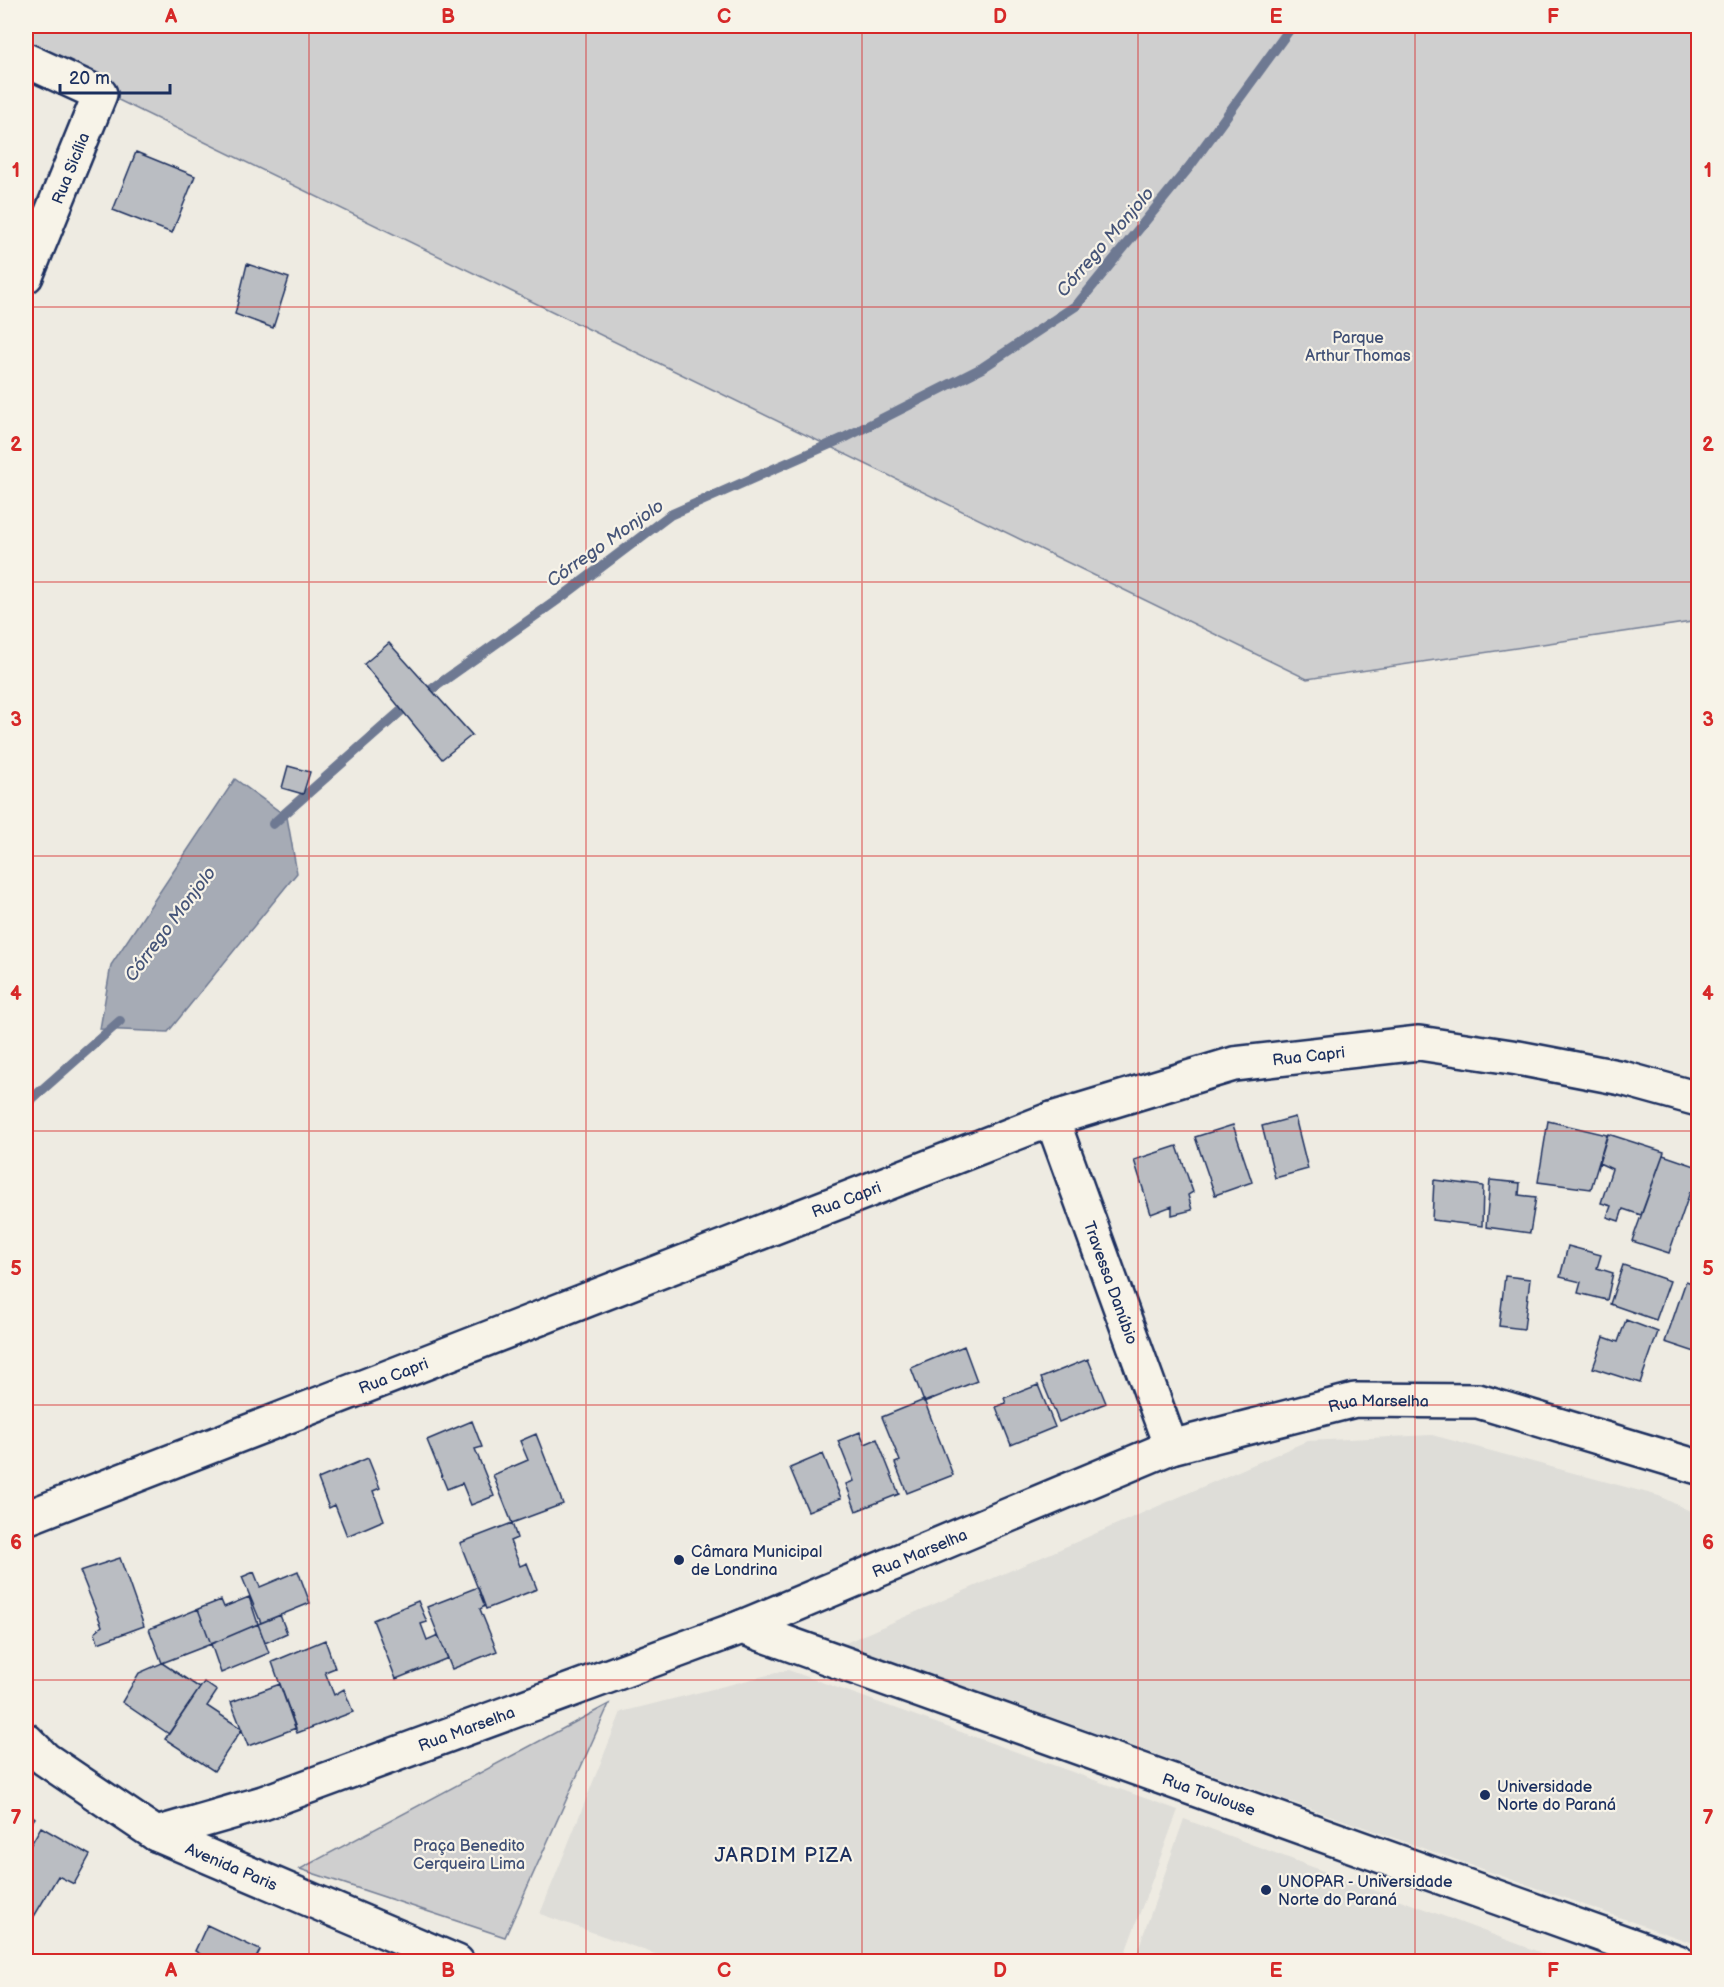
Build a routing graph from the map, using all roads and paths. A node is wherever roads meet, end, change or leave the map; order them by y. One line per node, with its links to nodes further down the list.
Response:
1 (26, 60): 2 (street, Rua Sicília)
2 (26, 276)
3 (1698, 1099): 4 (street, Rua Capri)
4 (1052, 1119): 5 (street, Travessa Danúbio); 7 (street, Rua Capri)
5 (1171, 1447): 6 (street, Rua Marselha); 8 (street, Rua Marselha)
6 (1698, 1467)
7 (26, 1518)
8 (742, 1627): 10 (street, Rua Marselha); 12 (street, Rua Toulouse)
9 (26, 1740): 10 (street, Avenida Paris)
10 (156, 1834): 11 (street, Avenida Paris)
11 (457, 1962)
12 (1678, 1962)

